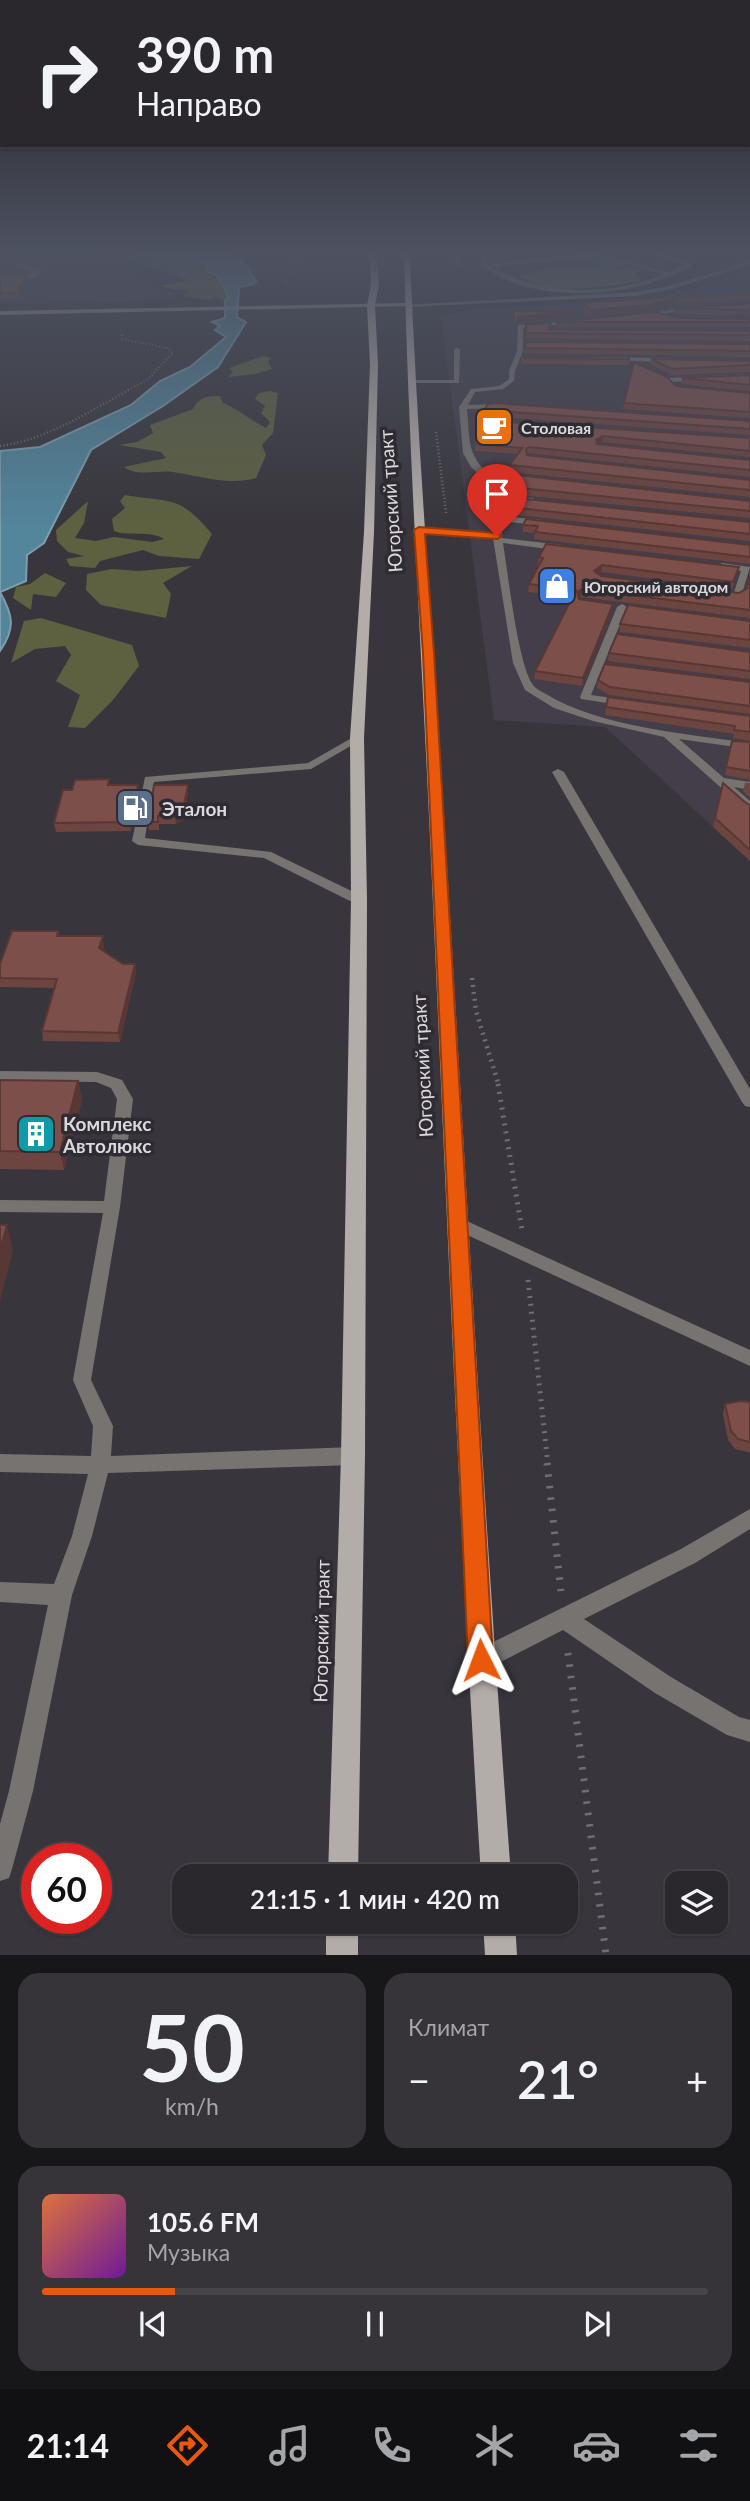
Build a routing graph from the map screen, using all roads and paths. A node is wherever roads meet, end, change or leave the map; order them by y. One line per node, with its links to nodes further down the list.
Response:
1 (153, 345): 23 (path)
2 (373, 345): 45 (main road, Югорский тракт)
3 (409, 345): 15 (main road, Югорский тракт)
4 (519, 345): 6 (street)
5 (457, 351): 15 (street)
6 (516, 358): 7 (street); 18 (street)
7 (530, 358)
8 (572, 359): 9 (street)
9 (627, 359): 10 (street); 11 (street)
10 (682, 360)
11 (651, 371)
12 (660, 376): 14 (street)
13 (750, 376): 14 (street)
14 (670, 380): 16 (street)
15 (411, 382): 30 (main road, Югорский тракт)
16 (678, 389)
17 (508, 406): 18 (street)
18 (463, 407): 19 (street)
19 (464, 420): 20 (street); 21 (street)
20 (478, 421)
21 (466, 439): 22 (street); 24 (street)
22 (480, 439)
23 (0, 446)
24 (488, 478): 25 (street); 26 (street)
25 (545, 480)
26 (494, 497): 27 (street); 28 (street)
27 (548, 503)
28 (496, 518): 29 (street); 31 (street)
29 (550, 524)
30 (419, 530): 31 (street); 56 (main road, Югорский тракт)
31 (498, 538): 32 (street); 44 (street)
32 (581, 550)
33 (705, 564): 34 (street)
34 (748, 569): 35 (street)
35 (710, 591)
36 (609, 606): 37 (street)
37 (622, 607): 38 (street); 39 (street)
38 (635, 609)
39 (610, 636): 40 (street); 41 (street)
40 (623, 638)
41 (598, 665): 42 (street); 43 (street)
42 (612, 667)
43 (640, 705)
44 (667, 734): 46 (street); 48 (street)
45 (357, 737): 51 (main road, Югорский тракт); 51 (street)
46 (750, 746)
47 (558, 772): 53 (street)
48 (721, 781): 49 (street); 50 (street)
49 (750, 786)
50 (750, 807)
51 (359, 900): 58 (main road, Югорский тракт)
52 (0, 1076): 55 (street)
53 (750, 1102)
54 (0, 1206): 55 (street)
55 (112, 1207): 60 (street)
56 (458, 1223): 57 (street); 65 (main road, Югорский тракт)
57 (750, 1359)
58 (353, 1456): 60 (street); 67 (main road, Югорский тракт)
59 (0, 1463): 60 (street)
60 (100, 1465): 63 (street)
61 (750, 1518): 64 (street)
62 (0, 1592): 63 (street)
63 (61, 1595): 69 (street)
64 (564, 1618): 65 (street); 66 (street)
65 (481, 1660): 68 (main road, Югорский тракт)
66 (750, 1731)
67 (343, 1864)
68 (495, 1864)
69 (0, 1869)
70 (342, 1934): 72 (main road)
71 (500, 1934): 73 (main road)
72 (342, 1955)
73 (501, 1955)

